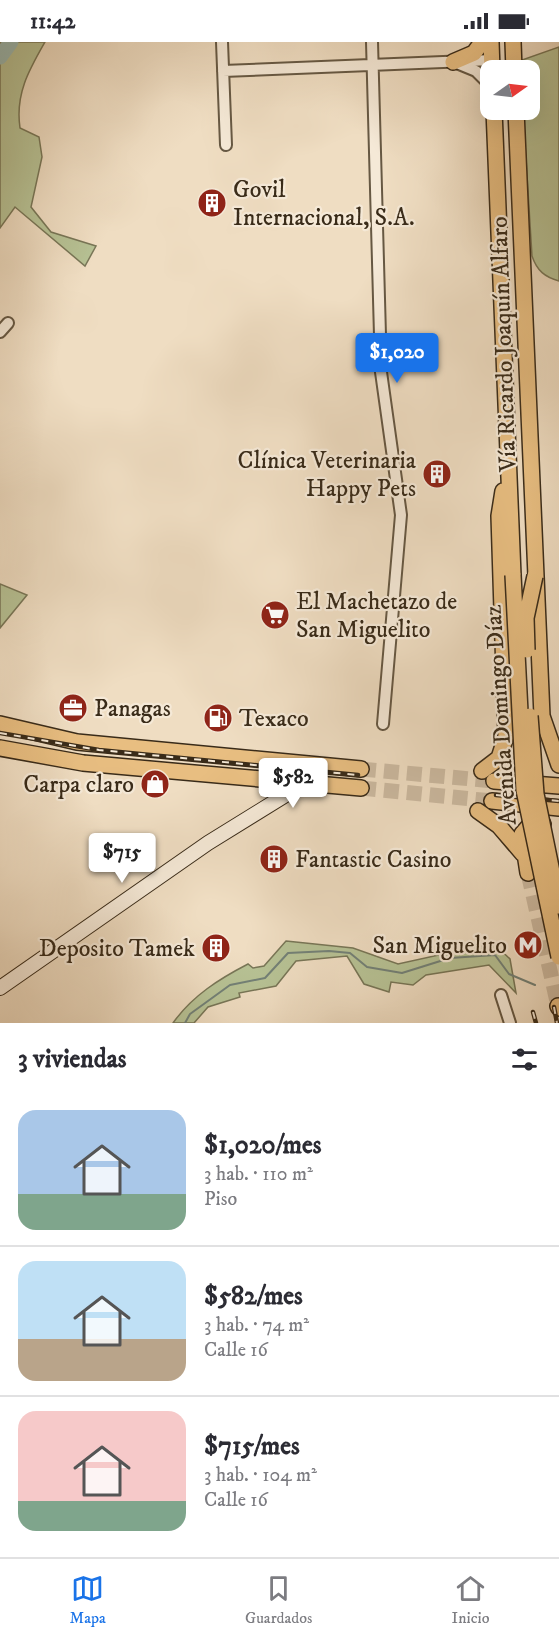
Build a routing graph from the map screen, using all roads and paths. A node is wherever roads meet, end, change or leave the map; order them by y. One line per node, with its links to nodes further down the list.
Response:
1 (222, 42): 11 (street)
2 (372, 42): 10 (street)
3 (482, 42): 8 (main road)
4 (491, 42): 6 (main road)
5 (513, 42): 7 (main road)
6 (494, 60)
7 (514, 60)
8 (453, 62): 9 (street); 10 (street); 12 (street)
9 (480, 65)
10 (372, 66): 11 (street); 23 (street)
11 (223, 71): 15 (street)
12 (480, 75)
13 (494, 120): 18 (main road, Vía Ricardo Joaquín Alfaro)
14 (515, 120): 20 (main road, Vía Ricardo Joaquín Alfaro)
15 (226, 145)
16 (8, 323): 17 (street)
17 (0, 332)
18 (508, 470): 19 (main road, Vía Ricardo Joaquín Alfaro); 24 (main road)
19 (513, 576): 40 (main road, Avenida Domingo Díaz, bridge)
20 (535, 576): 21 (main road); 39 (main road, Avenida Domingo Díaz, bridge)
21 (542, 716): 24 (main road); 26 (main road)
22 (0, 724): 27 (main road)
23 (383, 724)
24 (506, 728): 30 (main road)
25 (0, 748): 28 (main road)
26 (559, 765)
27 (361, 769)
28 (262, 779): 29 (main road); 33 (main road)
29 (305, 783): 31 (main road); 33 (main road)
30 (559, 786)
31 (361, 788)
32 (492, 801): 34 (main road)
33 (264, 808): 41 (main road)
34 (559, 808)
35 (478, 811): 36 (main road)
36 (525, 857): 37 (main road); 38 (main road)
37 (559, 871)
38 (528, 873)
39 (559, 906)
40 (559, 957)
41 (0, 988)
42 (501, 995): 43 (street)
43 (510, 1023)

